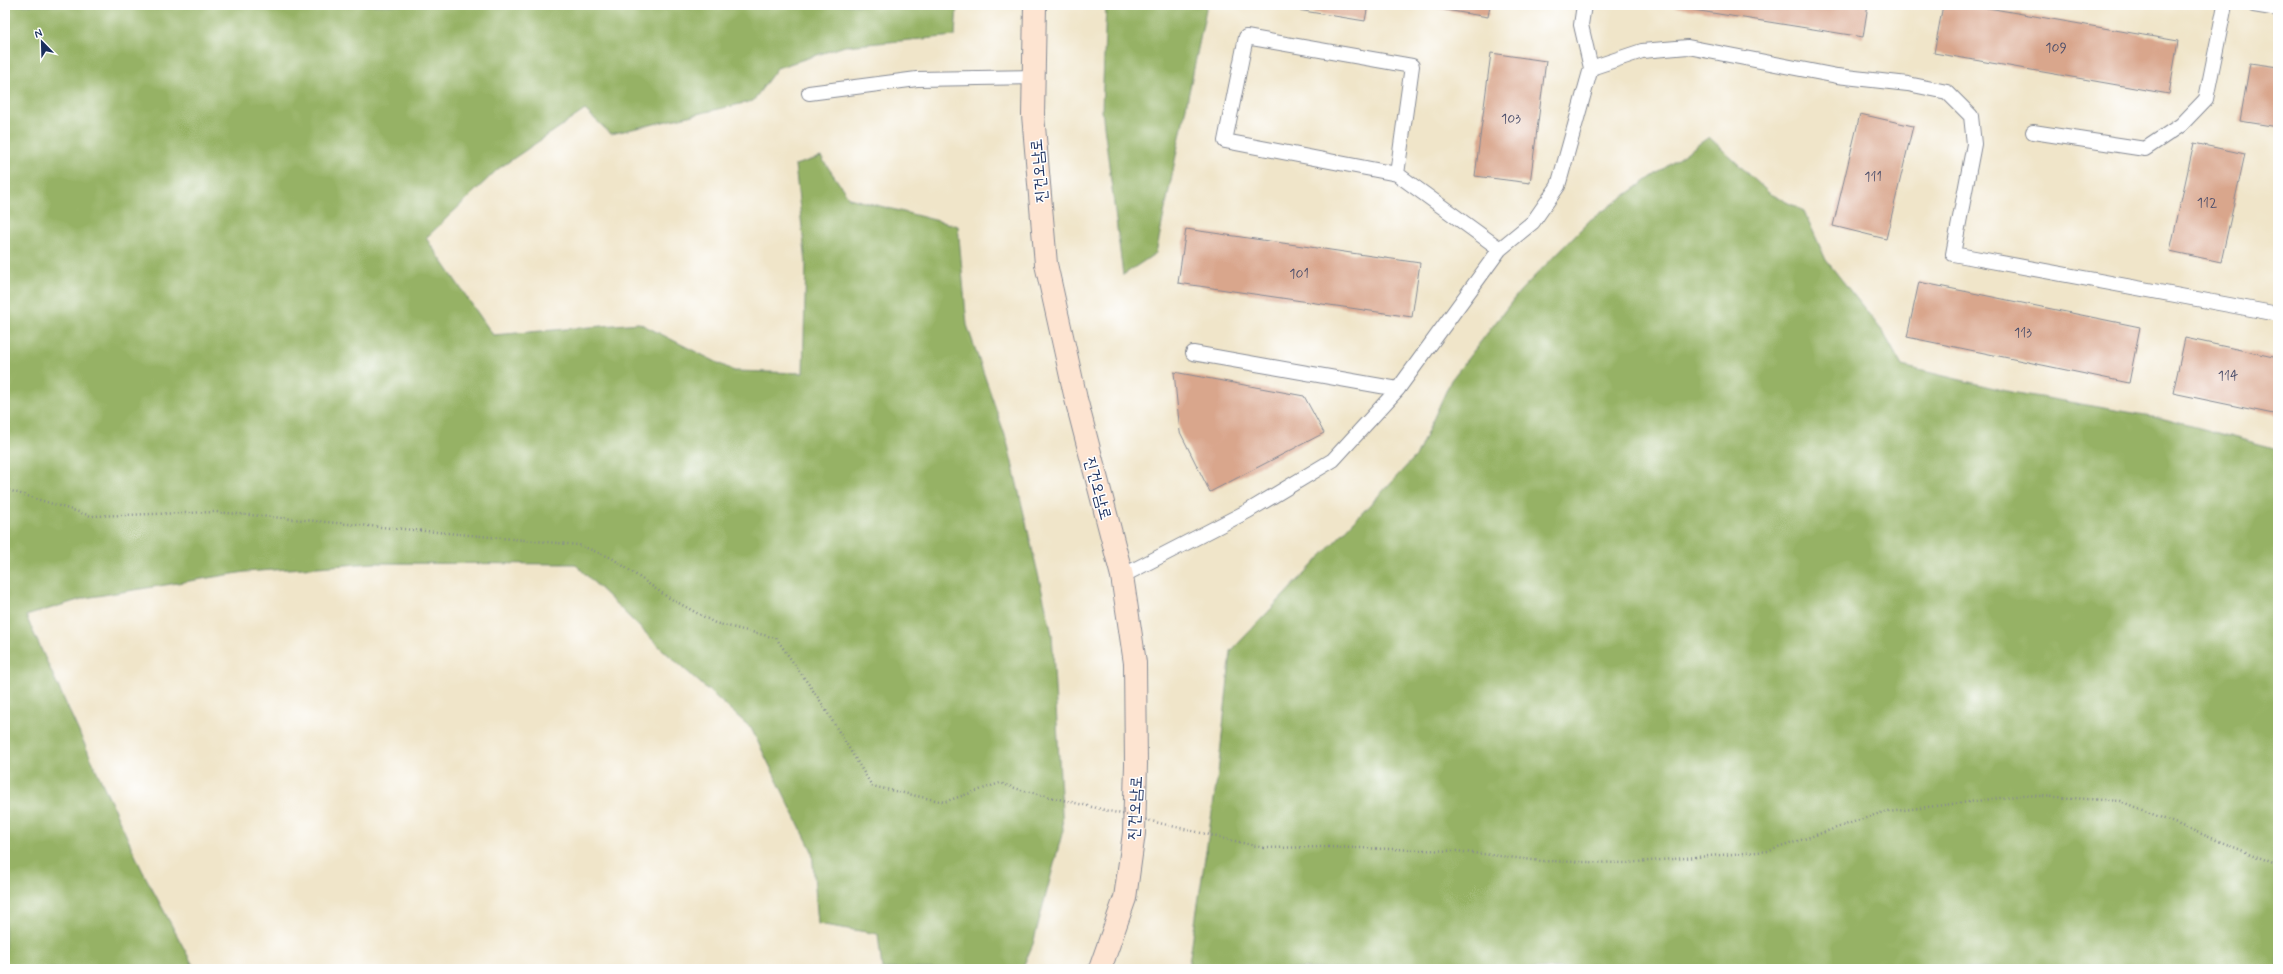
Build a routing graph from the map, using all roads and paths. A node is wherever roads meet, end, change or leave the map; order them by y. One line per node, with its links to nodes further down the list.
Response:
1 (1035, 5): 7 (main road, 진건오남로)
2 (1584, 5): 6 (lane)
3 (2225, 5): 9 (lane)
4 (2254, 5): 5 (lane)
5 (2278, 9)
6 (1591, 68): 11 (lane); 12 (lane)
7 (1033, 77): 8 (lane); 16 (main road, 진건오남로)
8 (810, 93)
9 (2033, 132)
10 (1397, 174): 10 (lane); 11 (lane)
11 (1500, 249): 14 (lane)
12 (2278, 314)
13 (1193, 353): 14 (lane)
14 (1398, 389): 16 (lane)
15 (5, 489): 17 (path, bridge)
16 (1122, 576): 18 (main road, 진건오남로)
17 (2278, 864)
18 (1100, 969)

